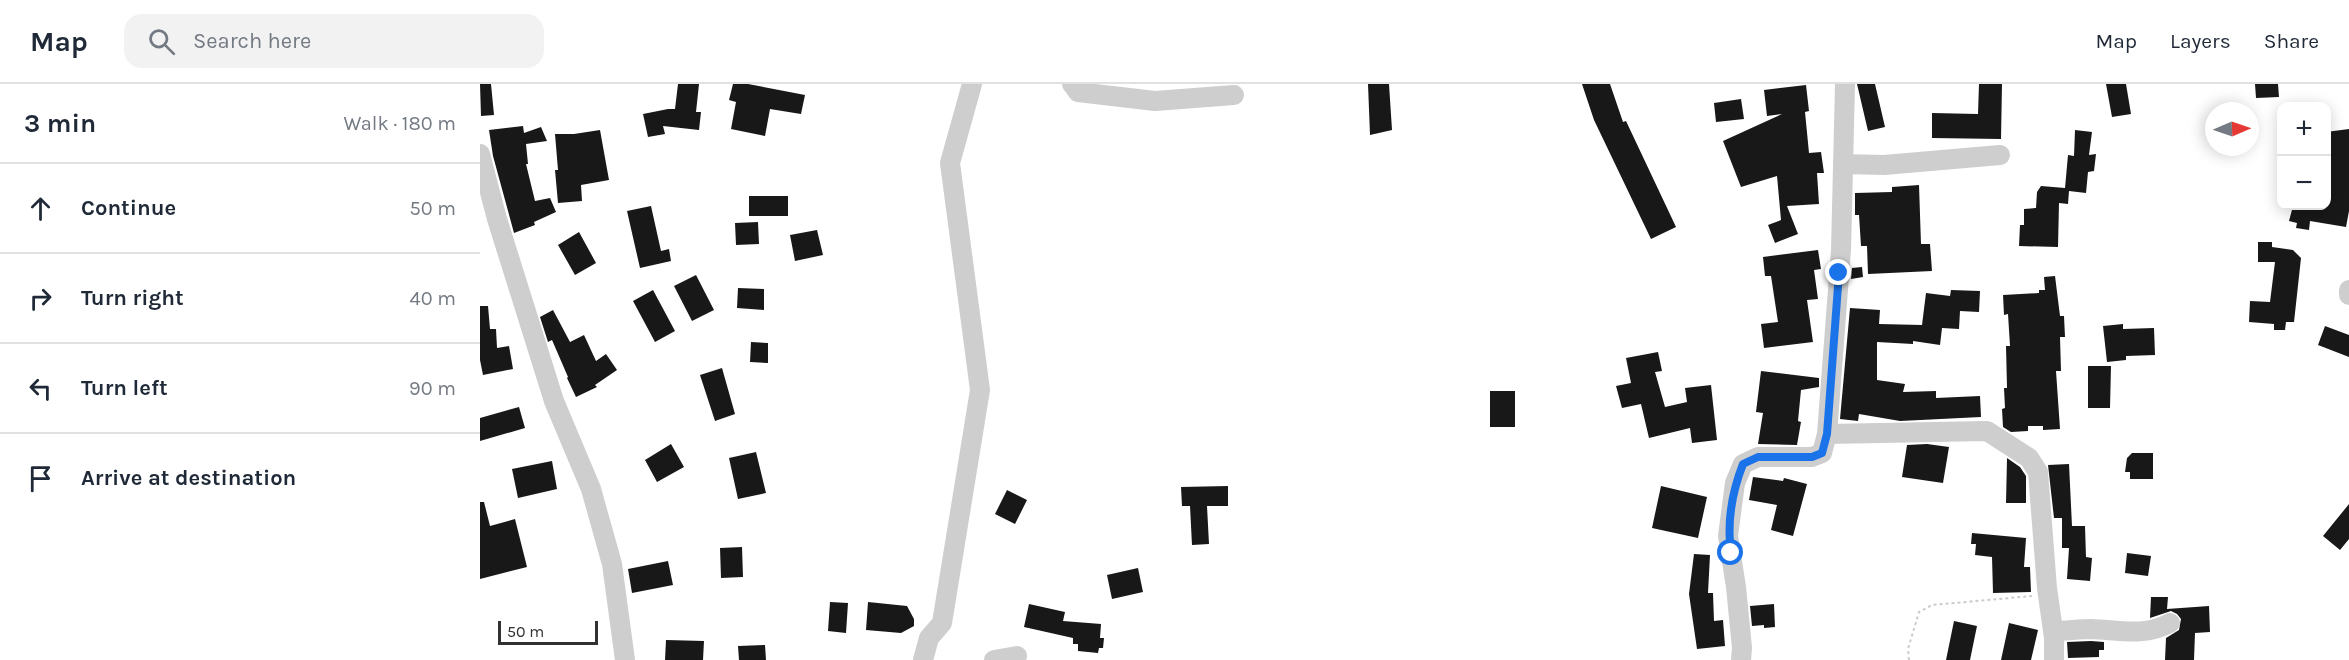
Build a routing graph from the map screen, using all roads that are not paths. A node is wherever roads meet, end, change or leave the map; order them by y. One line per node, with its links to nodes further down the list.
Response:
1 (972, 84): 15 (street)
2 (1072, 84): 4 (street)
3 (1845, 84): 7 (street)
4 (1234, 95)
5 (480, 154): 14 (street)
6 (2000, 155): 7 (street)
7 (1843, 164): 10 (street)
8 (2349, 290): 9 (street)
9 (2349, 296)
10 (1827, 434): 12 (street); 17 (street)
11 (2170, 623): 12 (street)
12 (2053, 632): 18 (street)
13 (1017, 656): 16 (street)
14 (625, 660)
15 (923, 660)
16 (994, 660)
17 (1741, 660)
18 (2054, 660)

